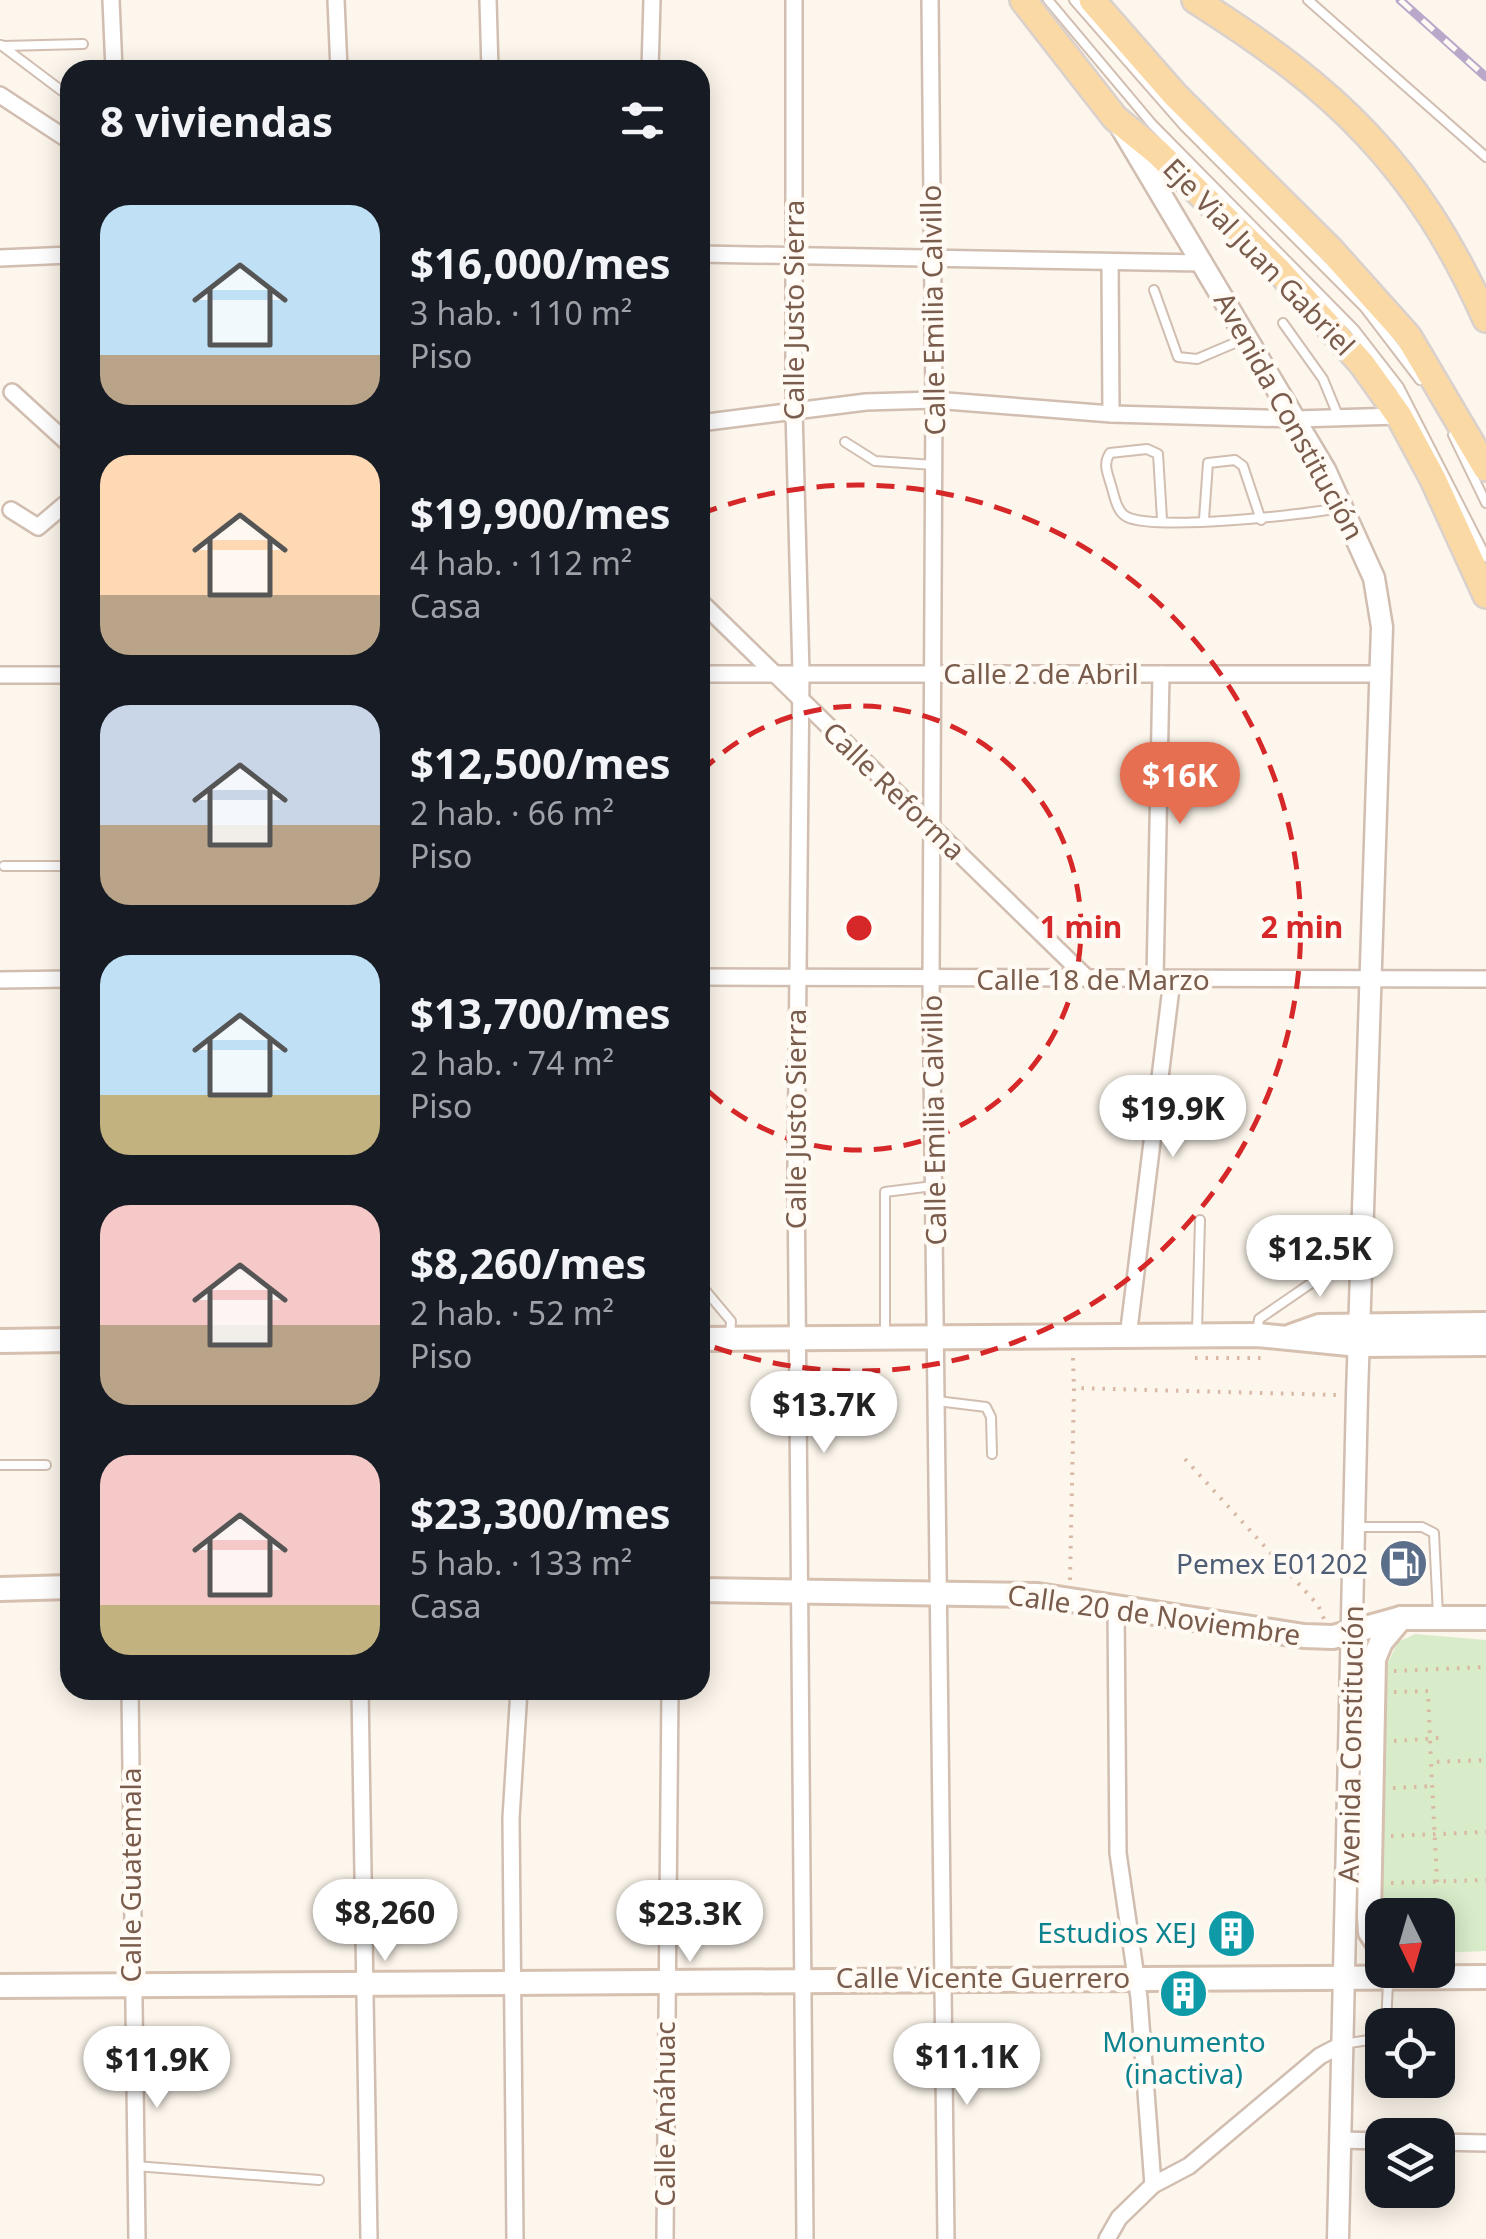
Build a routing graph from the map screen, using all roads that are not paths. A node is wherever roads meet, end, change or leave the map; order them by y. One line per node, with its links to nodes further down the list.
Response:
1 (111, 0): 15 (street)
2 (336, 0): 16 (street)
3 (488, 0): 17 (street)
4 (652, 0): 18 (street)
5 (794, 0): 26 (street, Calle Justo Sierra)
6 (930, 0): 28 (street, Calle Emilia Calvillo)
7 (1022, 0): 21 (main road, Eje Vial Juan Gabriel)
8 (1048, 0): 54 (lane)
9 (1074, 0): 47 (lane)
10 (1092, 0): 46 (main road, Eje Vial Juan Gabriel)
11 (1195, 0): 32 (main road)
12 (1308, 0): 23 (lane)
13 (84, 44): 14 (lane)
14 (1, 45): 19 (lane)
15 (114, 60)
16 (339, 60)
17 (490, 60)
18 (650, 60)
19 (60, 89)
20 (0, 95): 22 (street)
21 (1115, 118): 30 (street, Avenida Constitución); 39 (main road, Eje Vial Juan Gabriel)
22 (60, 135)
23 (1486, 157)
24 (710, 254): 26 (street)
25 (60, 255): 27 (street)
26 (794, 255): 28 (street); 37 (street, Calle Justo Sierra)
27 (0, 258)
28 (932, 258): 29 (street); 36 (street, Calle Emilia Calvillo)
29 (1110, 262): 30 (street); 38 (street)
30 (1202, 263): 34 (street, Avenida Constitución)
31 (1154, 290): 34 (lane)
32 (1486, 319)
33 (1283, 323): 40 (lane)
34 (1248, 338): 41 (street, Avenida Constitución)
35 (12, 392): 43 (street)
36 (934, 400): 37 (street); 38 (street); 45 (street, Calle Emilia Calvillo)
37 (794, 410): 42 (street); 58 (street, Calle Justo Sierra)
38 (1111, 414): 41 (street)
39 (1398, 416): 40 (street); 55 (main road, Eje Vial Juan Gabriel)
40 (1339, 418): 41 (street)
41 (1295, 419): 48 (street, Avenida Constitución)
42 (710, 422)
43 (60, 437)
44 (845, 442): 45 (lane)
45 (934, 465): 61 (street, Calle Emilia Calvillo)
46 (1486, 468)
47 (1486, 503)
48 (1344, 507): 53 (lane); 63 (street, Avenida Constitución)
49 (60, 509): 50 (street)
50 (11, 510)
51 (1162, 519): 51 (lane); 52 (lane)
52 (1204, 520): 53 (lane); 53 (lane)
53 (1261, 520)
54 (1486, 557)
55 (1486, 595)
56 (710, 611): 57 (street, Calle Reforma)
57 (772, 673): 58 (street, Calle 2 de Abril); 60 (street, Calle 2 de Abril); 65 (street, Calle Reforma)
58 (801, 673): 61 (street, Calle 2 de Abril); 65 (street, Calle Justo Sierra)
59 (60, 674): 64 (street)
60 (710, 674)
61 (935, 674): 62 (street, Calle 2 de Abril); 66 (street, Calle Emilia Calvillo)
62 (1161, 674): 63 (street, Calle 2 de Abril); 76 (street)
63 (1383, 674): 78 (street, Avenida Constitución)
64 (0, 675)
65 (800, 701): 66 (street, Calle Reforma); 73 (street, Calle Justo Sierra)
66 (933, 828): 74 (street, Calle Emilia Calvillo); 75 (street, Calle Reforma)
67 (4, 866): 68 (lane)
68 (60, 866)
69 (60, 978): 72 (street)
70 (710, 978): 73 (street, Calle 18 de Marzo)
71 (1486, 978): 78 (street, Calle 18 de Marzo)
72 (0, 980)
73 (795, 980): 74 (street, Calle 18 de Marzo); 88 (street, Calle Justo Sierra)
74 (932, 980): 75 (street, Calle 18 de Marzo); 79 (street, Calle Emilia Calvillo)
75 (1089, 980): 76 (street, Calle 18 de Marzo)
76 (1155, 980): 77 (street, Calle 18 de Marzo)
77 (1172, 980): 78 (street, Calle 18 de Marzo); 87 (street)
78 (1372, 980): 81 (street, Avenida Constitución)
79 (934, 1186): 89 (lane); 90 (street, Calle Emilia Calvillo)
80 (1200, 1220): 85 (lane)
81 (1362, 1260): 84 (street, Avenida Constitución); 86 (lane)
82 (710, 1296): 92 (lane)
83 (1486, 1324): 84 (main road)
84 (1359, 1335): 86 (main road); 95 (main road); 100 (street, Avenida Constitución)
85 (1197, 1336): 86 (main road); 87 (main road)
86 (1257, 1336)
87 (1128, 1337): 90 (main road)
88 (799, 1338): 89 (main road); 92 (main road); 104 (street, Calle Justo Sierra)
89 (885, 1338): 90 (main road)
90 (938, 1338): 96 (street, Calle Emilia Calvillo)
91 (710, 1339): 92 (main road)
92 (730, 1339)
93 (0, 1340): 94 (main road)
94 (60, 1340)
95 (1486, 1344)
96 (937, 1401): 97 (lane); 105 (street, Calle Emilia Calvillo)
97 (992, 1454)
98 (0, 1465): 99 (lane)
99 (46, 1466)
100 (1355, 1526): 107 (lane); 110 (street, Avenida Constitución)
101 (60, 1588): 102 (main road)
102 (0, 1589)
103 (710, 1590): 104 (main road, Calle 20 de Noviembre)
104 (803, 1592): 105 (main road, Calle 20 de Noviembre); 121 (street, Calle Justo Sierra)
105 (940, 1593): 106 (main road, Calle 20 de Noviembre); 118 (street, Calle Emilia Calvillo)
106 (1116, 1606): 110 (main road, Calle 20 de Noviembre); 116 (street)
107 (1438, 1615): 108 (main road, Calle 20 de Noviembre); 109 (main road, Calle 20 de Noviembre)
108 (1402, 1618): 110 (main road, Calle 20 de Noviembre); 115 (main road)
109 (1486, 1618)
110 (1343, 1634): 122 (street, Avenida Constitución)
111 (130, 1700): 126 (street, Calle Guatemala)
112 (360, 1700): 125 (street)
113 (518, 1700): 124 (street)
114 (670, 1700): 120 (street, Calle Anáhuac)
115 (1369, 1898)
116 (1134, 1977): 118 (main road, Calle Vicente Guerrero); 122 (main road, Calle Vicente Guerrero); 136 (street)
117 (1486, 1977): 119 (main road, Calle Vicente Guerrero)
118 (942, 1978): 121 (main road, Calle Vicente Guerrero); 142 (street, Calle Emilia Calvillo)
119 (1455, 1978)
120 (667, 1979): 121 (main road, Calle Vicente Guerrero); 124 (main road, Calle Vicente Guerrero); 140 (street, Calle Anáhuac)
121 (802, 1979): 141 (street, Calle Justo Sierra)
122 (1345, 1979): 123 (main road, Calle Vicente Guerrero); 129 (street, Avenida Constitución)
123 (1365, 1979)
124 (512, 1980): 125 (main road, Calle Vicente Guerrero); 139 (street)
125 (363, 1983): 126 (main road, Calle Vicente Guerrero); 138 (street)
126 (132, 1985): 127 (main road, Calle Vicente Guerrero); 134 (street, Calle Guatemala)
127 (0, 1986)
128 (1365, 2041): 129 (lane)
129 (1343, 2044): 130 (street, Avenida Constitución); 136 (street)
130 (1340, 2140): 131 (street); 144 (street, Avenida Constitución)
131 (1365, 2141)
132 (1455, 2142): 133 (street)
133 (1486, 2143)
134 (135, 2166): 135 (lane); 137 (street, Calle Guatemala)
135 (318, 2180)
136 (1153, 2185): 143 (street)
137 (137, 2239)
138 (369, 2239)
139 (516, 2239)
140 (665, 2239)
141 (806, 2239)
142 (946, 2239)
143 (1106, 2239)
144 (1338, 2239)

